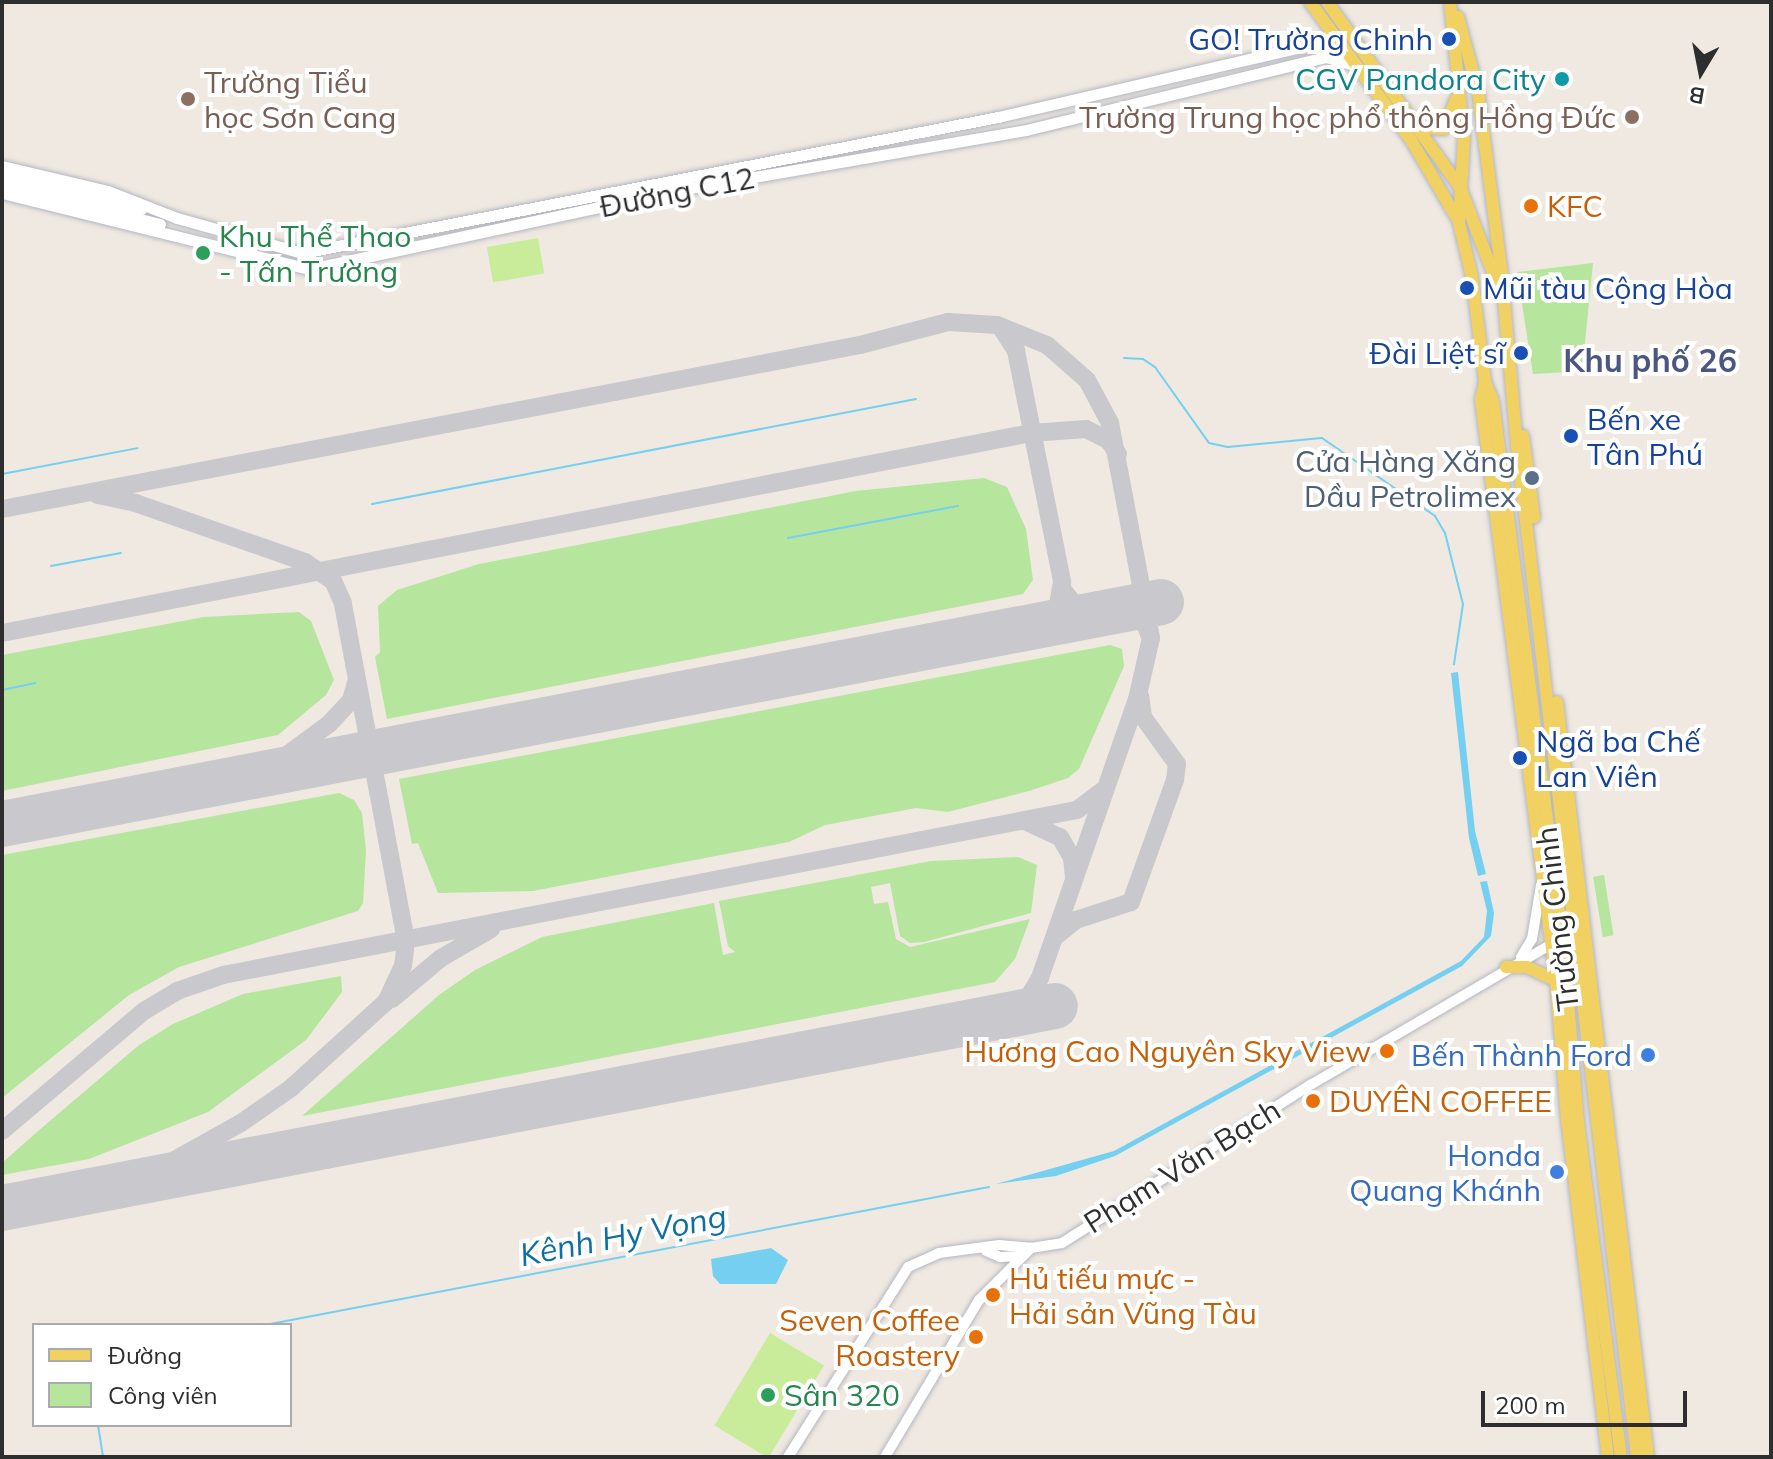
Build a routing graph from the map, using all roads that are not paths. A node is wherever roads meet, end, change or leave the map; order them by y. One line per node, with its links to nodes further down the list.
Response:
1 (1453, 2): 7 (main road, Trường Chinh); 8 (main road, Trường Chinh)
2 (1320, 4): 3 (main road); 9 (main road)
3 (1327, 27): 4 (main road); 5 (main road)
4 (1335, 39): 5 (main road, Đường C12); 6 (main road); 9 (main road)
5 (1319, 43): 18 (main road, Đường C12)
6 (1354, 65): 15 (main road); 20 (main road, Đường C12)
7 (1478, 91): 8 (main road); 21 (main road, Trường Chinh)
8 (1458, 92): 9 (main road); 13 (main road, Trường Chinh)
9 (1418, 124): 13 (main road)
10 (2, 166): 18 (main road, Đường C12)
11 (2, 176): 16 (main road)
12 (2, 184): 16 (main road)
13 (1460, 187): 15 (main road); 17 (main road, Trường Chinh); 19 (main road, Trường Chinh)
14 (2, 193): 20 (main road, Đường C12)
15 (1444, 197): 19 (main road)
16 (146, 215): 18 (main road); 20 (main road)
17 (1474, 217): 19 (main road); 21 (main road, Trường Chinh)
18 (177, 218)
19 (1459, 223): 22 (main road, Trường Chinh)
20 (173, 232)
21 (1502, 300): 26 (main road, Trường Chinh)
22 (1485, 382): 23 (main road, Trường Chinh); 24 (main road, Trường Chinh)
23 (1511, 541): 24 (main road); 26 (main road, Trường Chinh)
24 (1501, 559): 25 (main road, Trường Chinh)
25 (1541, 879): 26 (main road, Trường Chinh); 27 (street)
26 (1569, 942): 27 (street, Phạm Văn Bạch); 29 (main road, Trường Chinh); 37 (main road, Trường Chinh); 38 (main road, Trường Chinh)
27 (1519, 959): 28 (street, Phạm Văn Bạch)
28 (1506, 967): 29 (main road); 30 (street, Phạm Văn Bạch)
29 (1561, 984): 35 (main road, Trường Chinh); 36 (main road, Trường Chinh)
30 (1031, 1248): 31 (street); 32 (street, Phạm Văn Bạch)
31 (986, 1251): 32 (street); 33 (street)
32 (1021, 1256): 34 (street, Phạm Văn Bạch)
33 (788, 1457)
34 (885, 1457)
35 (1608, 1457)
36 (1621, 1457)
37 (1637, 1457)
38 (1648, 1457)

